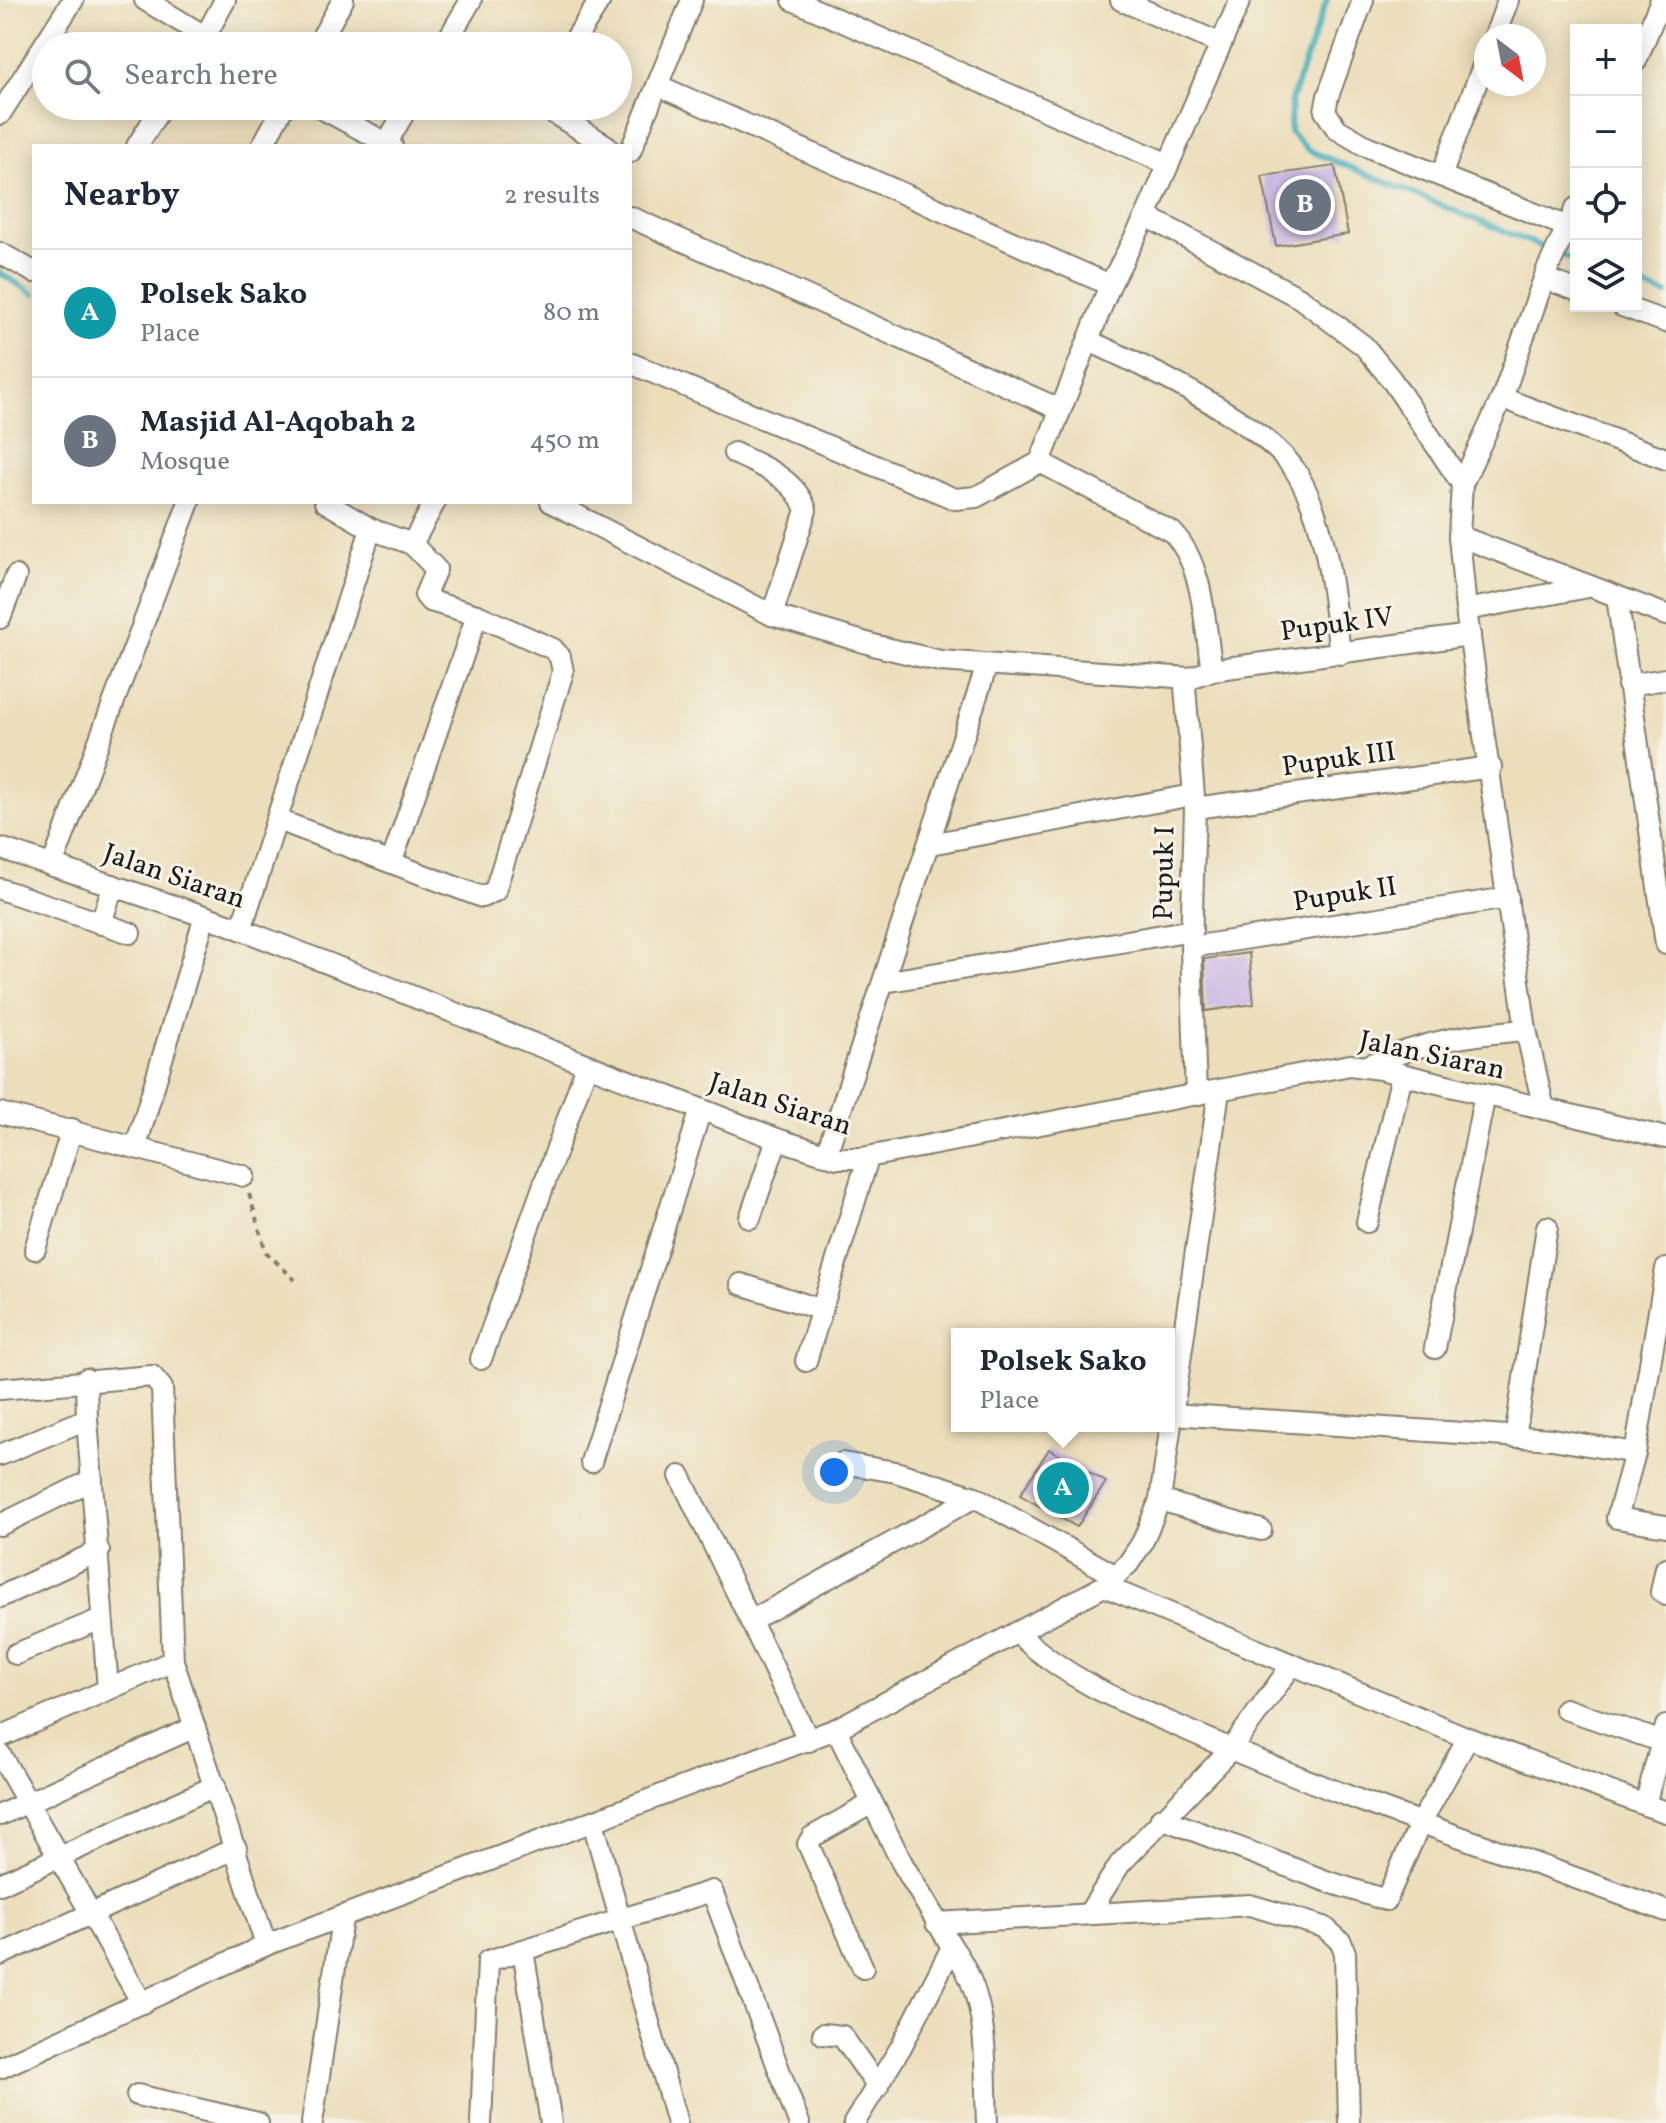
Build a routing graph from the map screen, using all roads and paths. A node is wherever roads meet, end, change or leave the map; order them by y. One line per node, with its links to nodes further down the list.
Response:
1 (73, 0): 15 (street)
2 (145, 0): 16 (street)
3 (225, 0): 17 (street)
4 (343, 0): 18 (street)
5 (471, 0): 19 (street)
6 (600, 0): 20 (street)
7 (692, 0): 24 (street)
8 (793, 0): 38 (street)
9 (1121, 0): 21 (street)
10 (1240, 0): 21 (street)
11 (1363, 0): 39 (street)
12 (1508, 0): 14 (street)
13 (1661, 0): 22 (street)
14 (1499, 24)
15 (53, 32)
16 (193, 32)
17 (213, 32)
18 (325, 32)
19 (452, 32)
20 (580, 32)
21 (1221, 44): 38 (street)
22 (1642, 46)
23 (32, 64): 26 (street)
24 (659, 86): 37 (street); 46 (street)
25 (1474, 89): 39 (street)
26 (0, 114)
27 (153, 120): 32 (street)
28 (276, 120): 33 (street)
29 (342, 120): 34 (street)
30 (401, 120): 35 (street)
31 (565, 120): 36 (street)
32 (138, 144)
33 (263, 144)
34 (386, 144)
35 (389, 144)
36 (604, 144)
37 (632, 147)
38 (1166, 163): 40 (street)
39 (1441, 176): 42 (street)
40 (1146, 216): 46 (street); 57 (street)
41 (632, 218): 53 (street)
42 (1569, 224): 45 (street)
43 (0, 253): 44 (street)
44 (32, 271)
45 (1546, 274): 47 (street); 52 (street)
46 (1110, 285): 50 (street)
47 (1570, 287)
48 (1638, 312): 49 (street)
49 (1666, 322)
50 (1089, 341): 53 (street); 74 (street)
51 (632, 364): 56 (street)
52 (1502, 398): 55 (street); 57 (street)
53 (1059, 409): 56 (street)
54 (734, 453): 70 (street)
55 (1666, 459)
56 (1040, 462): 76 (street)
57 (1462, 484): 63 (street)
58 (188, 504): 86 (street)
59 (328, 504): 62 (street)
60 (434, 504): 64 (street)
61 (555, 504): 70 (street)
62 (371, 529): 64 (street); 82 (street)
63 (1459, 536): 66 (street); 68 (street)
64 (412, 544): 69 (street)
65 (16, 576): 72 (street)
66 (1591, 586): 67 (street); 68 (street)
67 (1617, 596): 71 (street); 79 (street)
68 (1466, 610): 73 (street)
69 (477, 615): 85 (street); 85 (street)
70 (772, 615): 75 (street)
71 (1666, 615)
72 (0, 618)
73 (1470, 635): 74 (street, Pupuk IV); 80 (street)
74 (1340, 654): 76 (street, Pupuk IV)
75 (987, 665): 77 (street); 83 (street)
76 (1212, 670): 77 (street)
77 (1190, 678): 81 (street, Pupuk I)
78 (1666, 679): 79 (street)
79 (1628, 685): 95 (street)
80 (1491, 767): 81 (street, Pupuk III); 89 (street)
81 (1194, 802): 83 (street, Pupuk III); 94 (street, Pupuk I)
82 (278, 820): 85 (street); 92 (street)
83 (930, 844): 96 (street)
84 (1, 852): 86 (street, Jalan Siaran)
85 (392, 861)
86 (52, 866): 87 (street, Jalan Siaran)
87 (113, 885): 90 (street, Jalan Siaran); 91 (street)
88 (0, 889): 91 (street)
89 (1508, 898): 94 (street, Pupuk II); 97 (street)
90 (205, 916): 92 (street, Jalan Siaran); 110 (street)
91 (101, 924): 93 (street)
92 (241, 929): 98 (street, Jalan Siaran)
93 (130, 933)
94 (1192, 939): 96 (street, Pupuk II); 103 (street, Pupuk I)
95 (1666, 944)
96 (884, 982): 111 (street)
97 (1526, 1030): 99 (street); 105 (street)
98 (587, 1065): 104 (street, Jalan Siaran); 123 (street)
99 (1367, 1066): 100 (street, Jalan Siaran); 101 (street, Jalan Siaran)
100 (1402, 1075): 102 (street, Jalan Siaran); 115 (street)
101 (1219, 1091): 103 (street, Jalan Siaran); 127 (street)
102 (1485, 1094): 105 (street, Jalan Siaran); 122 (street)
103 (1196, 1095): 112 (street, Jalan Siaran)
104 (701, 1109): 109 (street, Jalan Siaran); 134 (street)
105 (1544, 1109): 108 (street, Jalan Siaran)
106 (0, 1113): 107 (street)
107 (72, 1129): 110 (street); 117 (street)
108 (1666, 1138)
109 (777, 1139): 111 (street, Jalan Siaran); 114 (street)
110 (136, 1146): 113 (street)
111 (826, 1155): 112 (street, Jalan Siaran)
112 (868, 1158): 121 (street)
113 (244, 1176): 119 (path)
114 (750, 1218)
115 (1367, 1222)
116 (1547, 1227): 131 (street)
117 (35, 1249)
118 (1666, 1269): 132 (street)
119 (295, 1280)
120 (741, 1284): 121 (street)
121 (822, 1310): 124 (street)
122 (1435, 1348)
123 (481, 1359)
124 (806, 1361)
125 (86, 1379): 126 (street); 129 (street); 152 (street)
126 (0, 1389)
127 (1175, 1393)
128 (1175, 1414): 131 (street)
129 (87, 1419): 133 (street); 137 (street)
130 (1169, 1432): 139 (street)
131 (1515, 1437): 132 (street)
132 (1635, 1453): 141 (street)
133 (0, 1455)
134 (591, 1462)
135 (842, 1463): 138 (street)
136 (680, 1476): 149 (street)
137 (92, 1480): 140 (street); 143 (street)
138 (975, 1497): 145 (street); 149 (street)
139 (1160, 1500): 142 (street); 145 (street)
140 (0, 1525)
141 (1666, 1526)
142 (1261, 1530)
143 (99, 1551): 147 (street); 148 (street)
144 (1666, 1568): 146 (street)
145 (1110, 1581): 150 (street); 153 (street)
146 (1666, 1595)
147 (0, 1597)
148 (101, 1619): 151 (street); 154 (street)
149 (752, 1620): 161 (street)
150 (1017, 1633): 157 (street); 162 (street)
151 (16, 1654)
152 (173, 1661): 154 (street); 156 (street)
153 (1292, 1665): 160 (street); 162 (street)
154 (108, 1689): 158 (street)
155 (1565, 1709): 159 (street)
156 (195, 1727): 164 (street); 165 (street)
157 (836, 1729): 161 (street); 166 (street)
158 (0, 1737)
159 (1665, 1737): 167 (street)
160 (1468, 1738): 167 (street); 172 (street)
161 (809, 1741): 171 (street)
162 (1231, 1749): 170 (street); 172 (street)
163 (0, 1754): 165 (street)
164 (215, 1786): 173 (street); 174 (street)
165 (28, 1803): 169 (street); 174 (street)
166 (872, 1803): 181 (street); 186 (street)
167 (1645, 1805): 168 (street)
168 (1666, 1812)
169 (0, 1815)
170 (1161, 1818): 172 (street); 177 (street)
171 (593, 1822): 179 (street); 180 (street)
172 (1421, 1822): 176 (street)
173 (236, 1848): 178 (street); 182 (street)
174 (59, 1857): 175 (street); 178 (street)
175 (0, 1884)
176 (1666, 1911)
177 (1089, 1913): 181 (street); 200 (street)
178 (91, 1914): 185 (street); 187 (street)
179 (342, 1919): 182 (street); 193 (street)
180 (621, 1922): 184 (street); 196 (street); 197 (street)
181 (936, 1923): 183 (street)
182 (266, 1945): 187 (street)
183 (952, 1947): 190 (street); 199 (street)
184 (523, 1950): 194 (street); 195 (street)
185 (0, 1955)
186 (863, 1968)
187 (142, 2003): 189 (street)
188 (823, 2034): 190 (street)
189 (0, 2068)
190 (878, 2087): 198 (street)
191 (137, 2095): 192 (street)
192 (258, 2123)
193 (312, 2123)
194 (481, 2123)
195 (551, 2123)
196 (677, 2123)
197 (799, 2123)
198 (854, 2123)
199 (987, 2123)
200 (1349, 2123)

